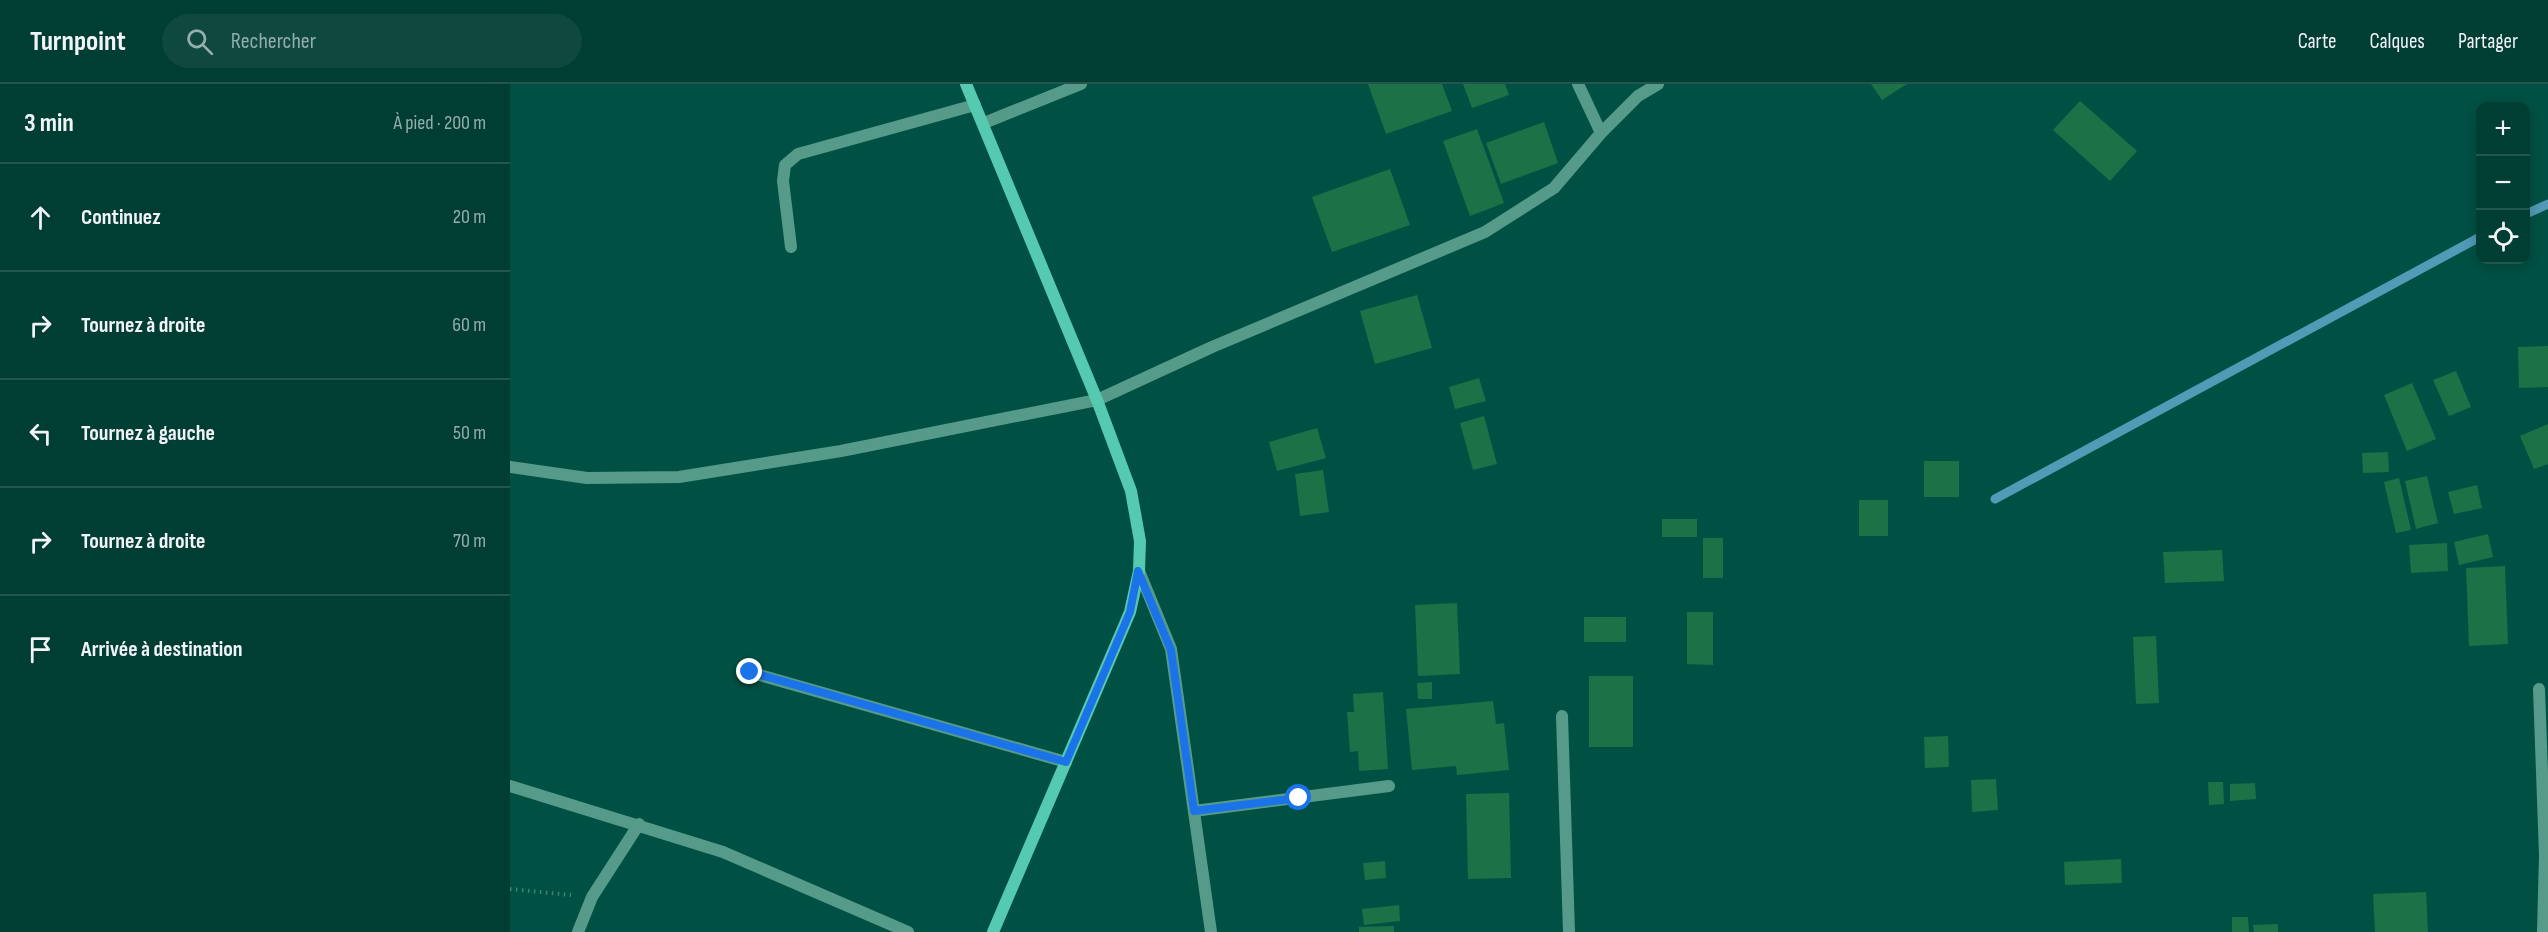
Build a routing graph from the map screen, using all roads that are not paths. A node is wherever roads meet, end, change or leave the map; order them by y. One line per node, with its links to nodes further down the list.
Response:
1 (966, 84): 5 (street)
2 (1081, 84): 6 (street)
3 (1578, 84): 7 (street)
4 (1658, 84): 7 (street)
5 (975, 105): 6 (street); 8 (street)
6 (984, 123): 9 (street)
7 (1601, 133): 9 (street)
8 (790, 247)
9 (1097, 400): 10 (street); 11 (street)
10 (510, 467)
11 (1138, 571): 15 (street); 18 (street)
12 (750, 672): 15 (street)
13 (2539, 689): 25 (street)
14 (1562, 716): 24 (street)
15 (1066, 762): 22 (street)
16 (510, 786): 19 (street)
17 (1389, 786): 18 (street)
18 (1194, 811): 23 (street)
19 (639, 824): 20 (street); 21 (street)
20 (578, 932)
21 (908, 932)
22 (993, 932)
23 (1211, 932)
24 (1569, 932)
25 (2543, 932)

